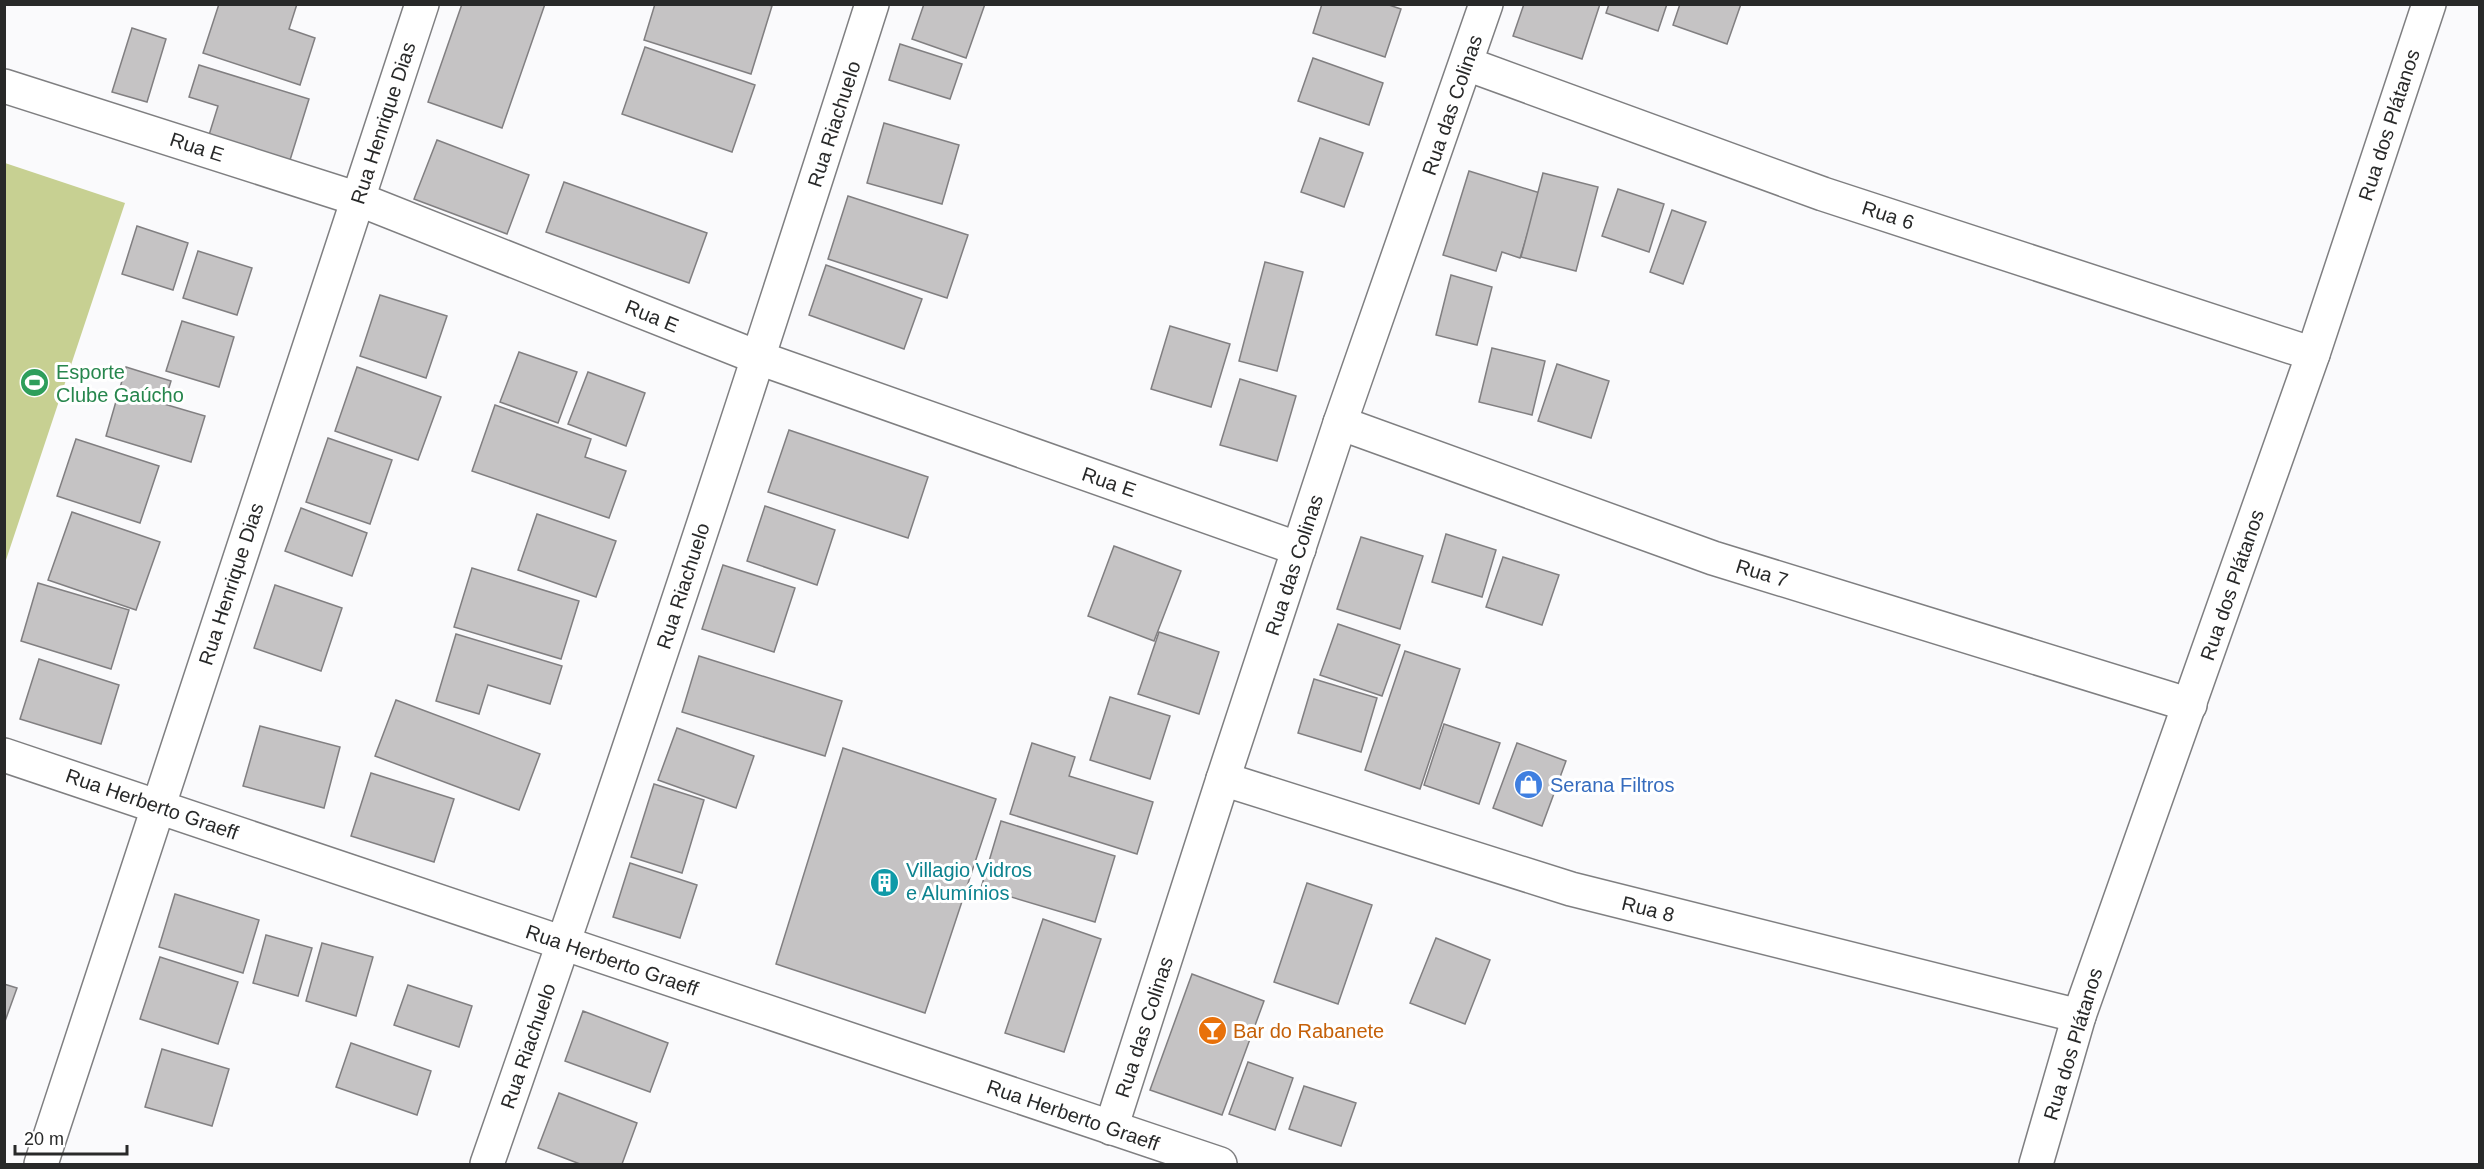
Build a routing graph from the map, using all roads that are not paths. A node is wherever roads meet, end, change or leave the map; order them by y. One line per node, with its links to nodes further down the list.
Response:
1 (422, 4): 7 (street, Rua Henrique Dias)
2 (872, 4): 9 (street, Rua Riachuelo)
3 (1486, 4): 5 (street, Rua das Colinas)
4 (2429, 4): 8 (street, Rua dos Plátanos)
5 (1467, 64): 8 (street, Rua 6); 10 (street, Rua das Colinas)
6 (4, 86): 7 (street, Rua E)
7 (358, 199): 9 (street, Rua E); 15 (street, Rua Henrique Dias)
8 (2313, 354): 12 (street, Rua dos Plátanos)
9 (759, 358): 11 (street, Rua E); 16 (street, Rua Riachuelo)
10 (1340, 423): 11 (street, Rua das Colinas); 12 (street, Rua 7)
11 (1299, 549): 14 (street, Rua das Colinas)
12 (2190, 705): 17 (street, Rua dos Plátanos)
13 (4, 754): 15 (street, Rua Herberto Graeff)
14 (1223, 779): 17 (street, Rua 8); 18 (street, Rua das Colinas)
15 (158, 807): 16 (street, Rua Herberto Graeff); 19 (street, Rua Henrique Dias)
16 (564, 943): 18 (street, Rua Herberto Graeff); 20 (street, Rua Riachuelo)
17 (2079, 1016): 22 (street, Rua dos Plátanos)
18 (1111, 1128): 21 (street, Rua Herberto Graeff)
19 (41, 1164)
20 (487, 1164)
21 (1220, 1164)
22 (2036, 1164)

